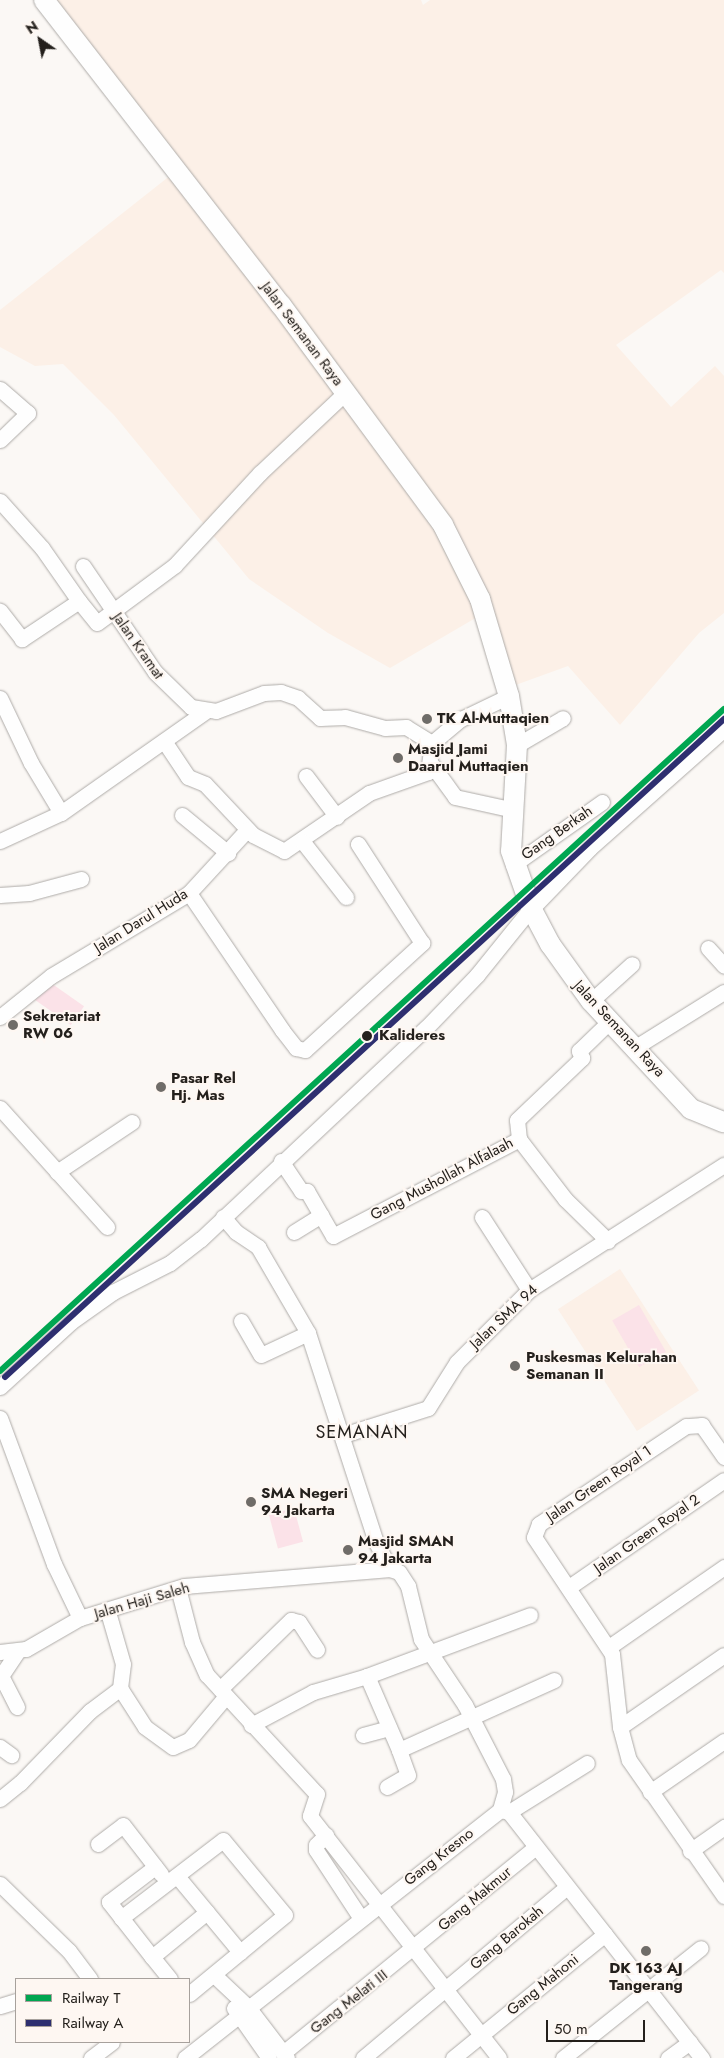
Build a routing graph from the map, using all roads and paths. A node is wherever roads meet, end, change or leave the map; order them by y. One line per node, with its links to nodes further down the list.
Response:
1 (44, 0): 3 (street, Jalan Semanan Raya)
2 (0, 389): 4 (street)
3 (346, 392): 9 (street); 10 (street, Jalan Semanan Raya)
4 (0, 440)
5 (2, 506): 7 (street)
6 (83, 566): 9 (street, Jalan Kramat)
7 (79, 601): 8 (street); 9 (street)
8 (0, 611)
9 (114, 611): 12 (street, Jalan Kramat)
10 (509, 696): 16 (street); 17 (street, Jalan Semanan Raya)
11 (0, 698): 22 (street)
12 (206, 710): 15 (street); 16 (street)
13 (563, 718): 17 (street)
14 (724, 728): 35 (street)
15 (164, 741): 22 (street); 25 (street)
16 (432, 743): 18 (street)
17 (517, 746): 21 (street, Jalan Semanan Raya)
18 (432, 765): 21 (street); 24 (street)
19 (306, 776): 24 (street)
20 (602, 802): 30 (street, Gang Berkah)
21 (514, 810): 30 (street, Jalan Semanan Raya)
22 (61, 813): 26 (street)
23 (182, 815): 29 (street)
24 (337, 817): 27 (street)
25 (247, 830): 27 (street); 29 (street, Jalan Darul Huda)
26 (0, 841)
27 (303, 842): 34 (street)
28 (358, 844): 32 (street)
29 (228, 853): 32 (street, Jalan Darul Huda)
30 (513, 865): 35 (street, Jalan Semanan Raya)
31 (81, 879): 33 (street)
32 (188, 893): 41 (street, Jalan Darul Huda)
33 (0, 896)
34 (346, 897)
35 (534, 906): 40 (street, Jalan Semanan Raya); 48 (street)
36 (708, 948): 38 (street)
37 (632, 964): 40 (street)
38 (724, 966)
39 (724, 992): 43 (street)
40 (591, 1001): 42 (street, Jalan Semanan Raya)
41 (0, 1017)
42 (610, 1021): 43 (street, Jalan Semanan Raya); 47 (street, Gang Mushollah Alfalaah)
43 (634, 1048): 46 (street, Jalan Semanan Raya)
44 (0, 1108): 50 (street)
45 (132, 1122): 50 (street)
46 (724, 1122)
47 (519, 1139): 51 (street, Gang Mushollah Alfalaah); 56 (street)
48 (281, 1161): 51 (street, Gang Mushollah Alfalaah); 53 (street)
49 (724, 1165): 56 (street, Jalan SMA 94)
50 (57, 1172): 54 (street)
51 (321, 1215): 55 (street)
52 (482, 1216): 57 (street)
53 (223, 1217): 59 (street); 60 (street)
54 (107, 1227)
55 (294, 1232)
56 (608, 1241): 57 (street, Jalan SMA 94)
57 (529, 1290): 62 (street, Jalan SMA 94)
58 (241, 1321): 59 (street)
59 (308, 1333): 62 (street)
60 (0, 1387)
61 (0, 1418): 71 (street, Jalan Haji Saleh)
62 (343, 1434): 66 (street)
63 (724, 1457): 68 (street, Jalan Green Royal 1)
64 (724, 1480): 68 (street, Jalan Green Royal 2)
65 (724, 1567): 72 (street)
66 (390, 1569): 67 (street, Jalan Haji Saleh); 74 (street)
67 (178, 1588): 69 (street, Jalan Haji Saleh); 81 (street)
68 (569, 1588): 72 (street, Jalan Green Royal 1)
69 (108, 1612): 71 (street, Jalan Haji Saleh); 80 (street)
70 (530, 1615): 74 (street)
71 (80, 1618): 76 (street)
72 (609, 1647): 85 (street)
73 (316, 1650): 81 (street)
74 (427, 1651): 78 (street); 83 (street)
75 (0, 1652): 76 (street)
76 (18, 1652): 82 (street)
77 (724, 1655): 85 (street)
78 (367, 1676): 84 (street); 86 (street)
79 (554, 1680): 83 (street)
80 (120, 1688): 81 (street); 93 (street)
81 (223, 1693): 84 (street)
82 (17, 1707)
83 (474, 1720): 89 (street); 94 (street)
84 (251, 1725): 96 (street)
85 (620, 1727): 92 (street)
86 (389, 1728): 87 (street); 89 (street)
87 (364, 1735)
88 (724, 1741): 92 (street)
89 (399, 1750): 91 (street)
90 (588, 1763): 94 (street, Gang Kresno)
91 (387, 1787)
92 (650, 1792): 99 (street)
93 (0, 1799)
94 (504, 1811): 98 (street); 105 (street, Gang Kresno)
95 (724, 1827): 99 (street)
96 (326, 1835): 105 (street); 107 (street)
97 (98, 1844): 100 (street)
98 (536, 1847): 103 (street); 111 (street, Gang Makmur)
99 (690, 1850): 104 (street)
100 (155, 1867): 101 (street); 108 (street)
101 (172, 1879): 106 (street); 108 (street); 112 (street)
102 (0, 1884): 115 (street)
103 (568, 1887): 109 (street); 118 (street, Gang Barokah)
104 (724, 1896)
105 (378, 1904): 107 (street, Gang Kresno); 111 (street)
106 (207, 1912): 112 (street); 113 (street)
107 (360, 1916): 122 (street, Gang Kresno)
108 (121, 1918): 113 (street)
109 (606, 1934): 117 (street); 123 (street, Gang Mahoni)
110 (700, 1948): 117 (street)
111 (414, 1950): 118 (street); 126 (street, Gang Melati III)
112 (240, 1952): 114 (street)
113 (152, 1957): 116 (street)
114 (214, 1975): 119 (street); 122 (street)
115 (89, 1978)
116 (169, 1978)
117 (650, 1988): 124 (street); 132 (street)
118 (446, 1990): 123 (street); 129 (street, Gang Barokah)
119 (190, 1993)
120 (15, 2001): 121 (street)
121 (0, 2006)
122 (243, 2011): 126 (street); 127 (street, Gang Kresno)
123 (482, 2035): 130 (street, Gang Mahoni); 131 (street)
124 (690, 2042): 133 (street); 134 (street)
125 (111, 2043): 128 (street)
126 (280, 2056)
127 (188, 2057)
128 (91, 2058)
129 (363, 2058)
130 (453, 2058)
131 (499, 2058)
132 (563, 2058)
133 (668, 2058)
134 (702, 2058)

